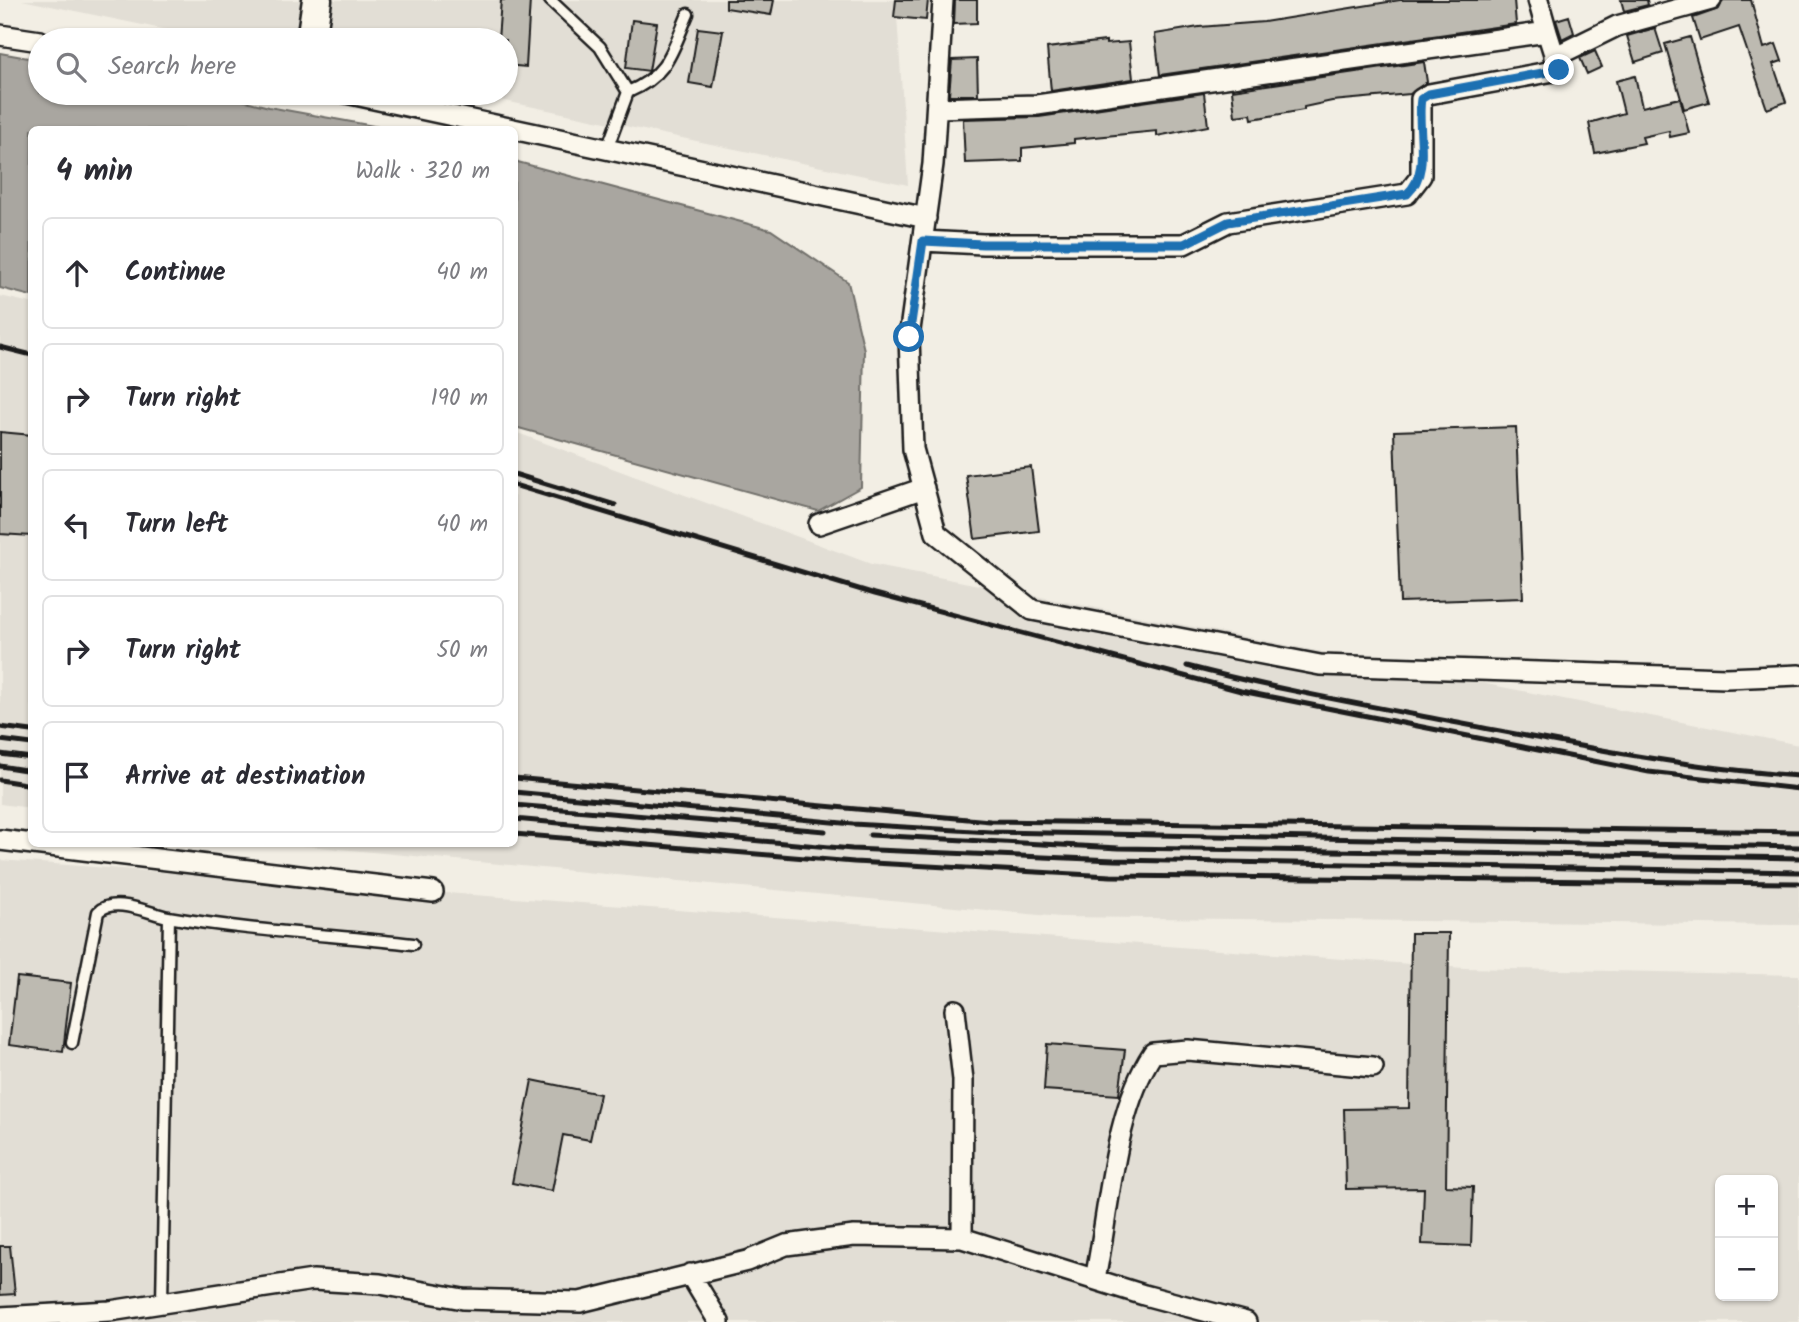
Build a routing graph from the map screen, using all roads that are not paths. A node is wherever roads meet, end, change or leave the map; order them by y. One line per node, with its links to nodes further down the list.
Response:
1 (317, 0): 7 (street)
2 (943, 0): 14 (street)
3 (1538, 0): 8 (street)
4 (1711, 0): 11 (street)
5 (550, 1): 12 (lane)
6 (688, 14): 12 (lane)
7 (313, 28)
8 (1547, 32): 11 (street); 14 (street)
9 (0, 35): 10 (street)
10 (28, 39)
11 (1554, 57): 19 (street)
12 (628, 92): 17 (lane)
13 (402, 105): 15 (street)
14 (937, 108): 18 (street)
15 (500, 126)
16 (518, 130): 17 (street)
17 (607, 149): 18 (street)
18 (926, 218): 19 (street)
19 (923, 241): 20 (street)
20 (924, 488): 21 (street); 22 (street)
21 (819, 524)
22 (1799, 675)
23 (0, 840): 24 (street)
24 (28, 843)
25 (58, 847): 26 (street)
26 (433, 892)
27 (169, 917): 28 (lane); 30 (lane); 35 (lane)
28 (413, 944)
29 (955, 1010): 32 (street)
30 (72, 1043)
31 (1373, 1067): 34 (street)
32 (962, 1238): 33 (street); 34 (street)
33 (690, 1274): 35 (street); 37 (street)
34 (1095, 1279): 38 (street)
35 (162, 1303): 36 (street)
36 (11, 1318)
37 (719, 1322)
38 (1246, 1322)

